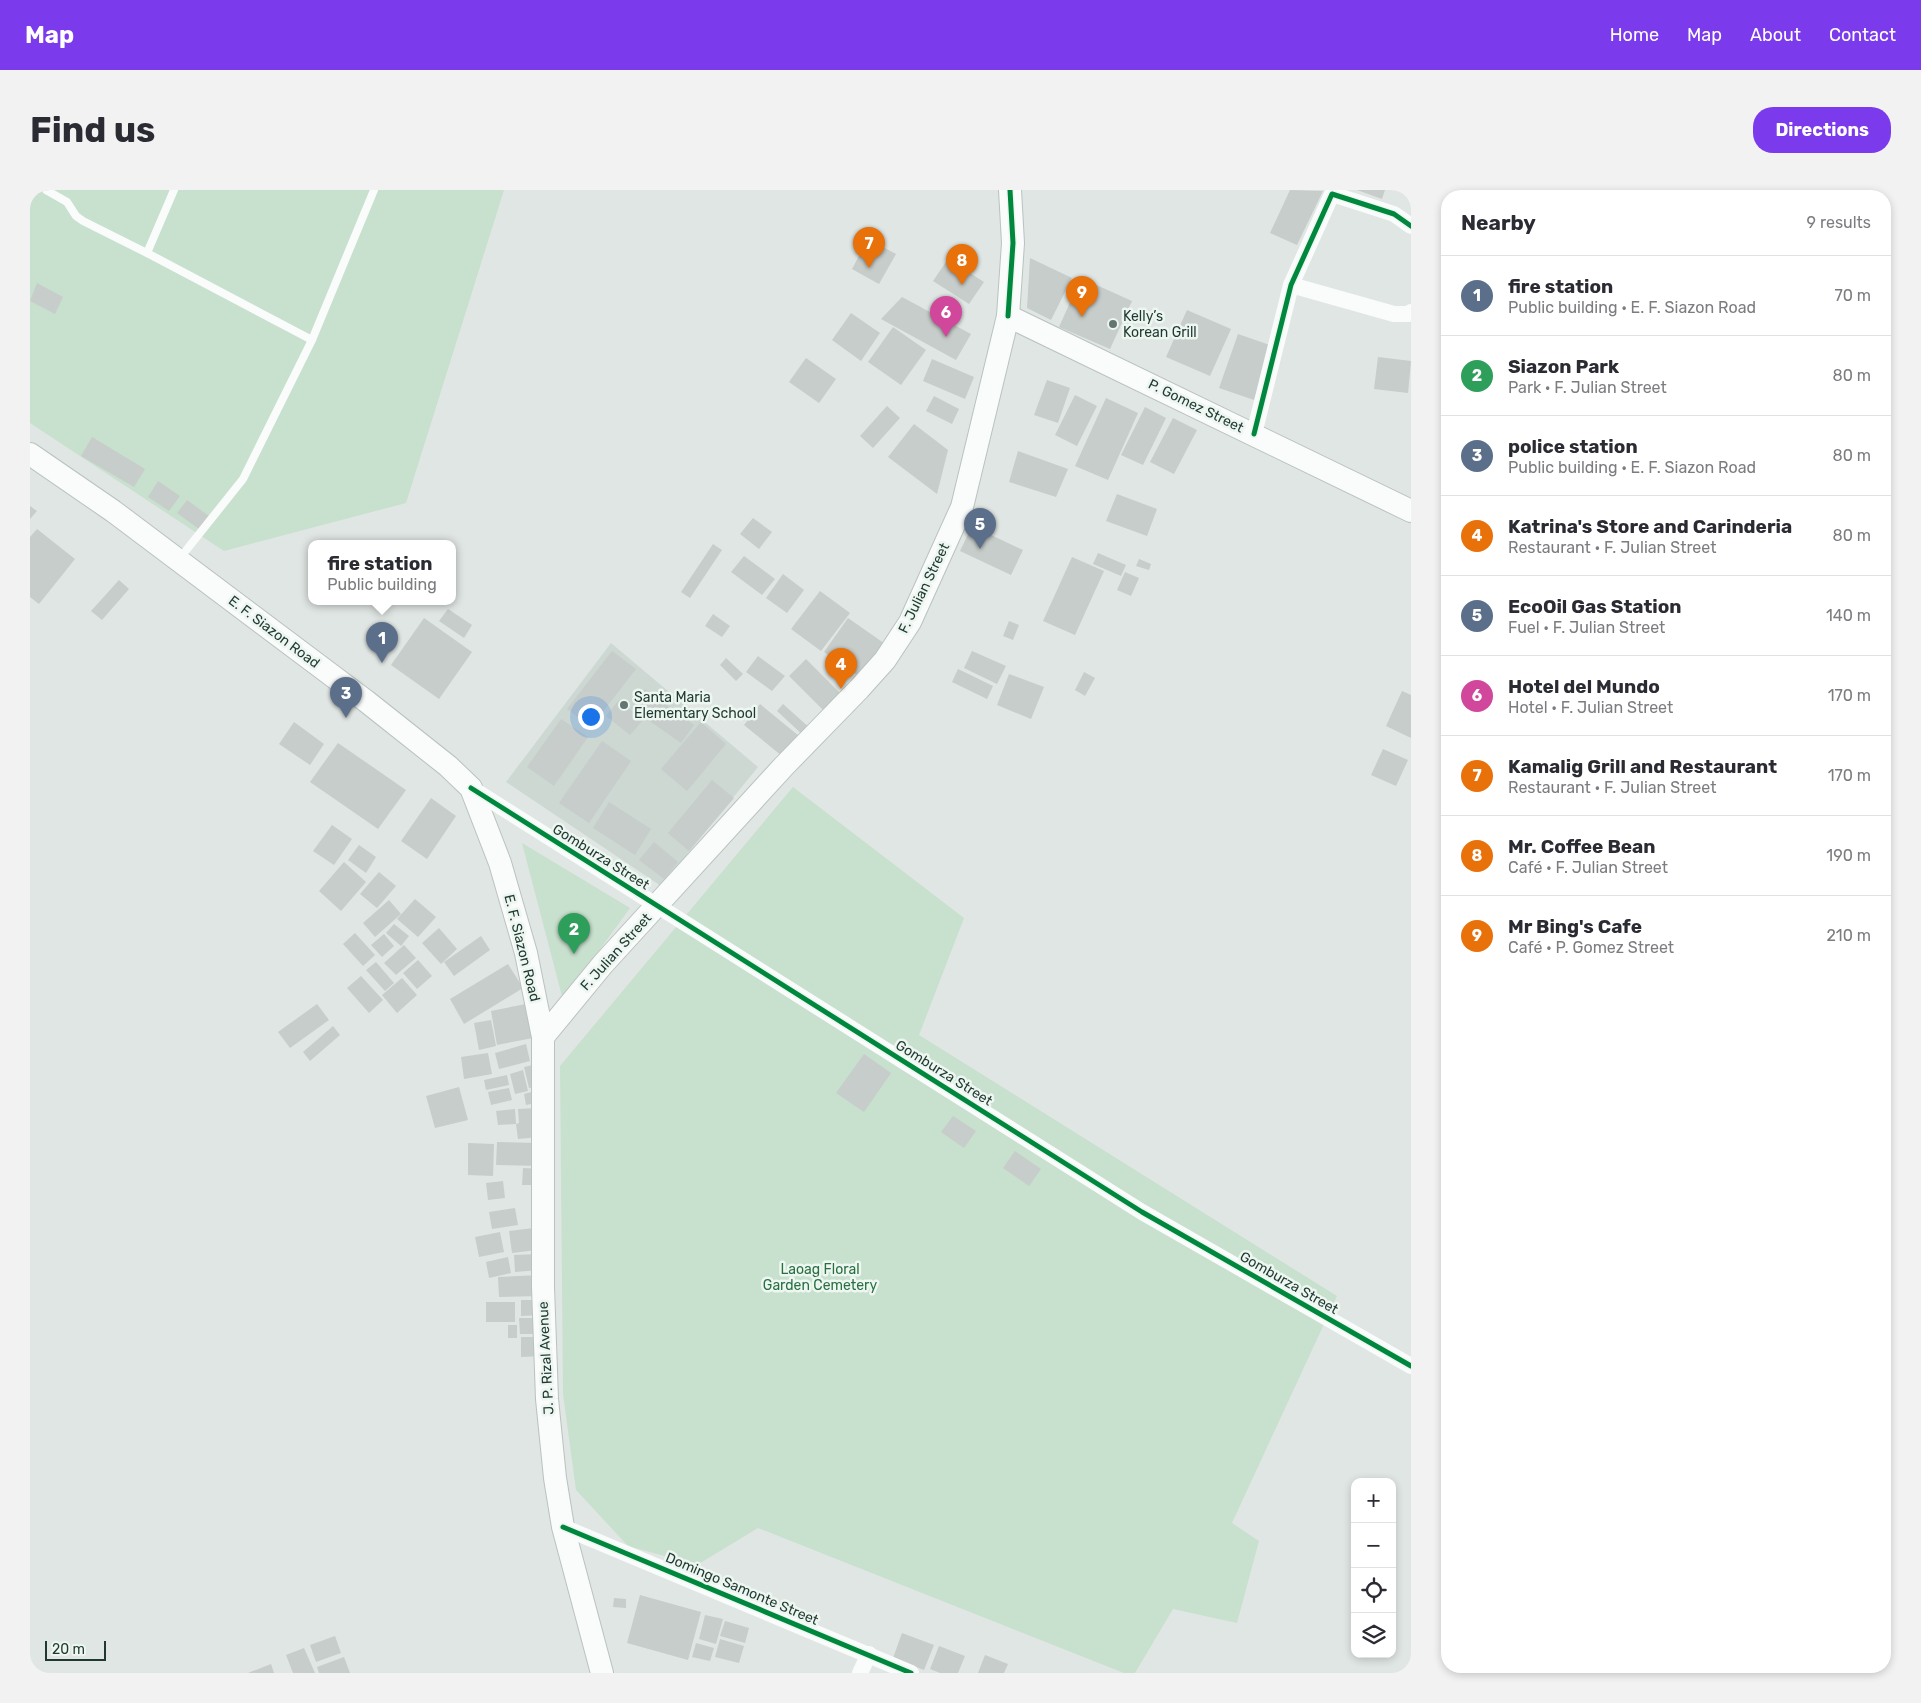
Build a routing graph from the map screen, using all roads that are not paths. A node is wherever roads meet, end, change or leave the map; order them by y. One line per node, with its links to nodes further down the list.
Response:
1 (46, 190): 6 (lane)
2 (174, 190): 6 (lane)
3 (374, 190): 10 (lane)
4 (1010, 190): 9 (main road, F. Julian Street)
5 (1411, 226): 7 (street)
6 (146, 253): 10 (lane)
7 (1292, 285): 8 (street); 11 (street)
8 (1411, 312)
9 (1008, 316): 11 (main road, P. Gomez Street); 16 (main road, F. Julian Street)
10 (312, 340): 14 (lane)
11 (1254, 434): 13 (main road, P. Gomez Street)
12 (30, 454): 14 (main road, E. F. Siazon Road)
13 (1411, 511)
14 (179, 560): 15 (main road, E. F. Siazon Road)
15 (471, 788): 16 (street, Gomburza Street); 17 (main road, E. F. Siazon Road)
16 (658, 906): 17 (main road, F. Julian Street); 18 (street, Gomburza Street)
17 (543, 1037): 19 (main road, J. P. Rizal Avenue)
18 (1411, 1366)
19 (563, 1527): 20 (street, Domingo Samonte Street); 21 (main road, J. P. Rizal Avenue)
20 (869, 1654): 22 (street); 23 (street, Domingo Samonte Street)
21 (602, 1673)
22 (860, 1673)
23 (911, 1673)

